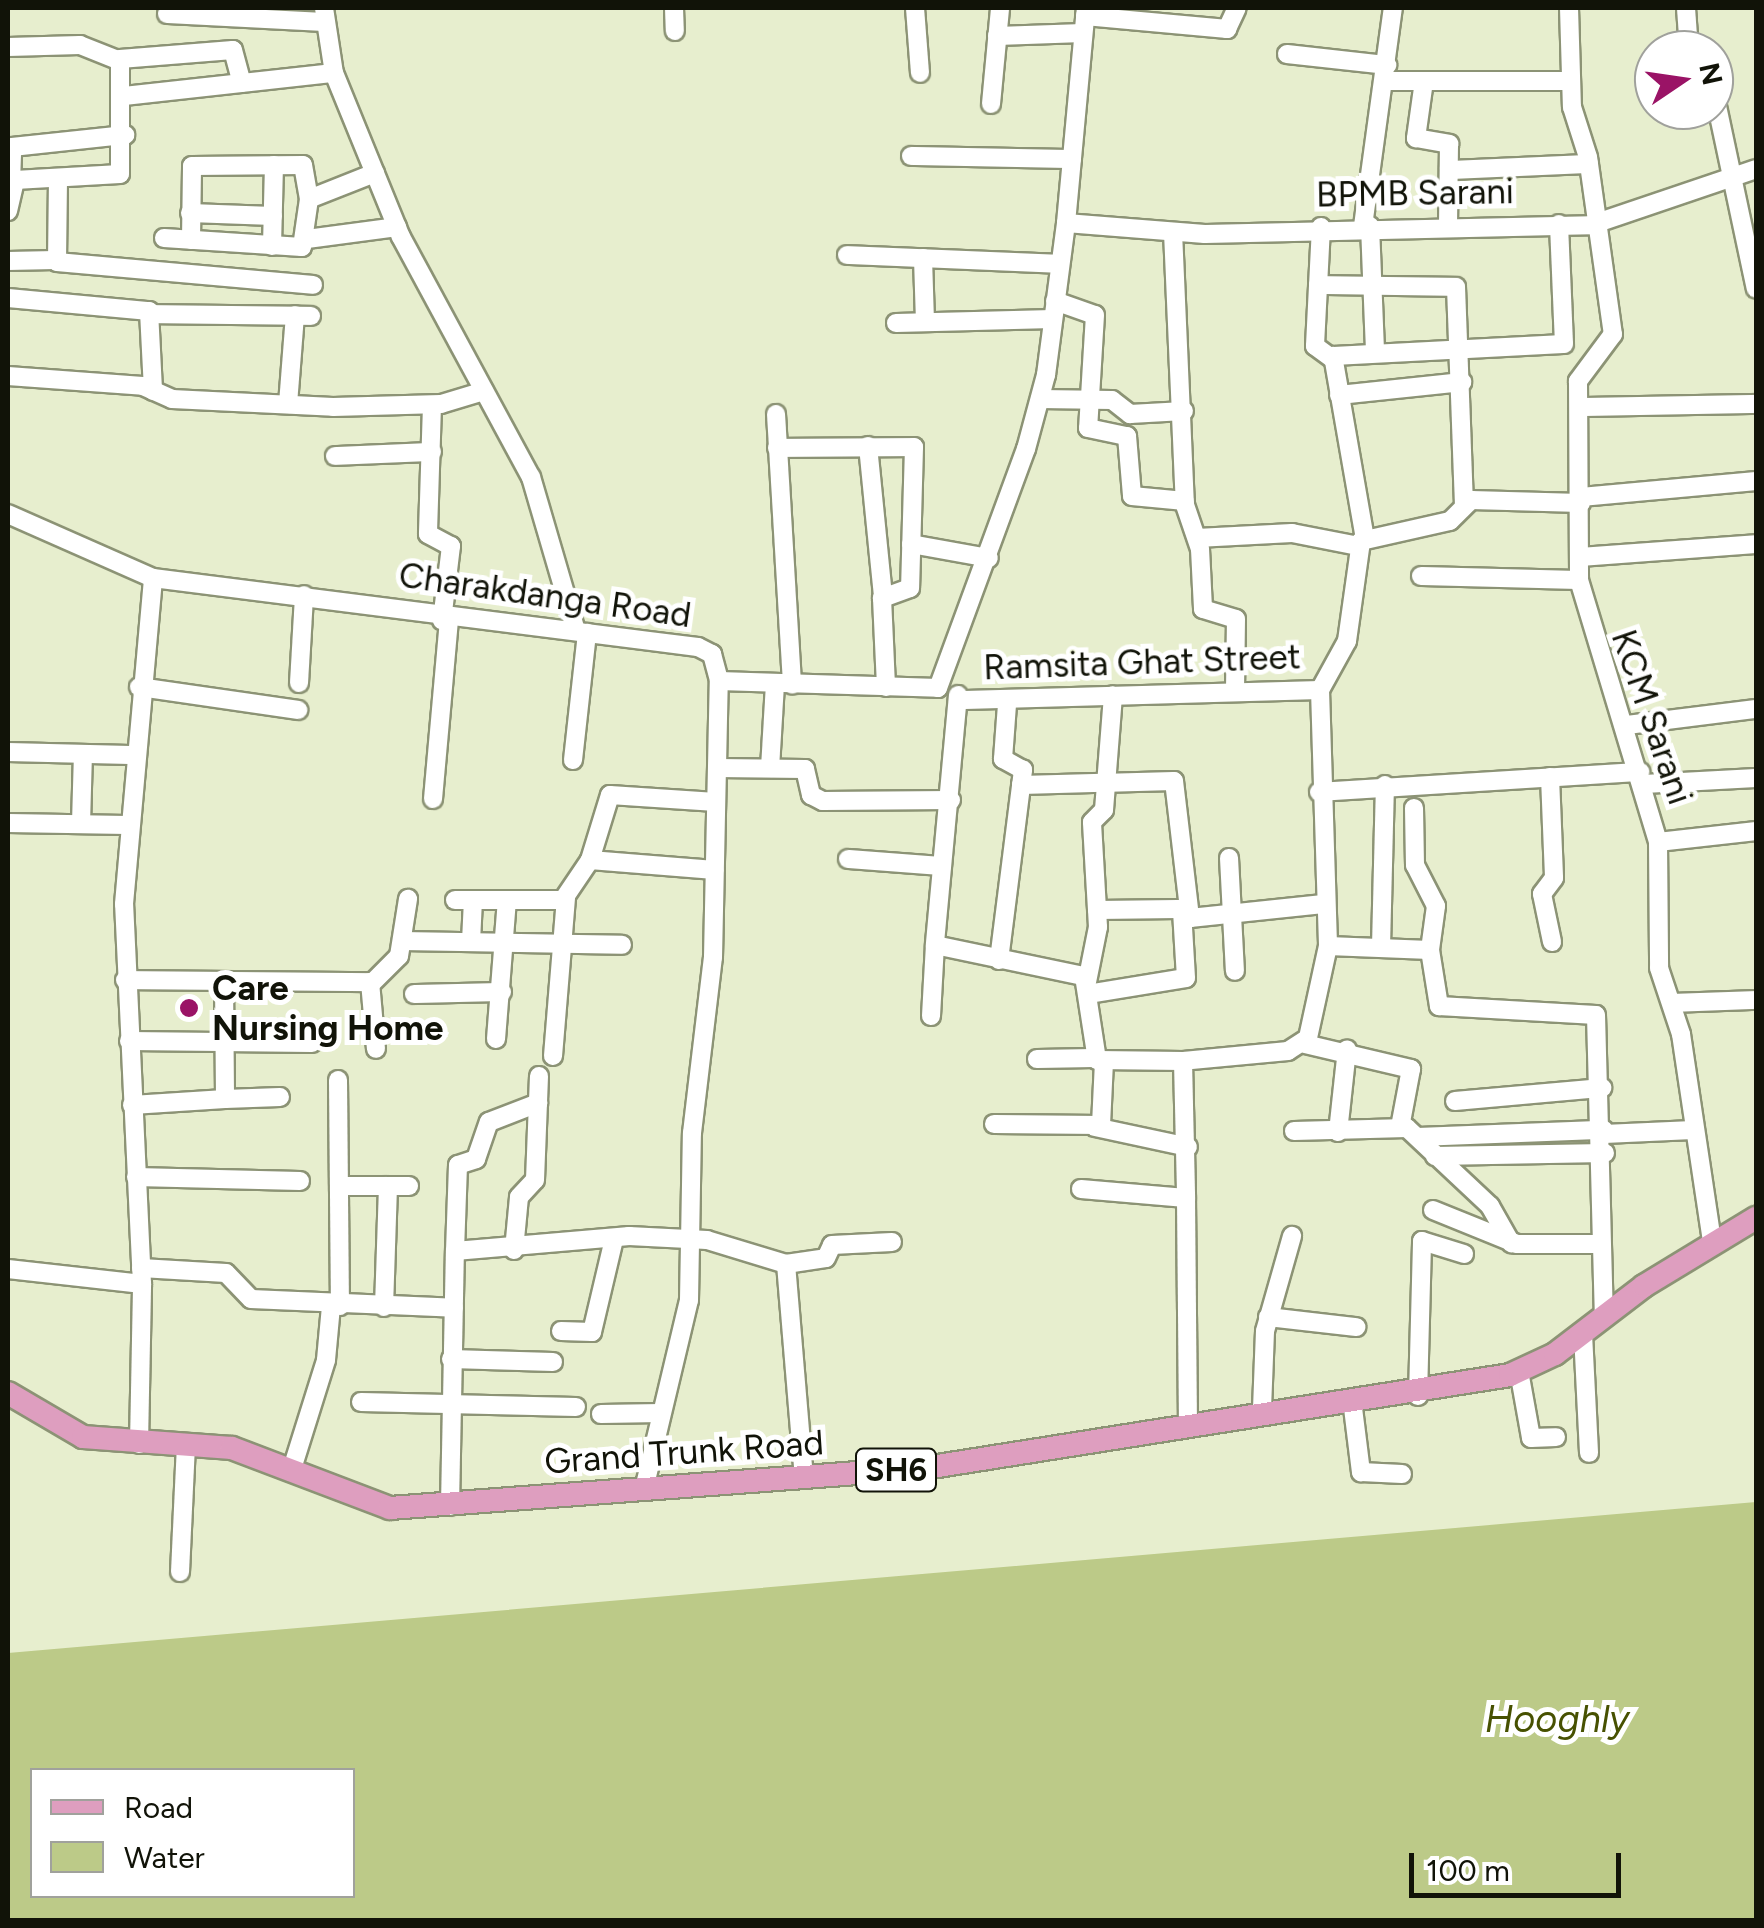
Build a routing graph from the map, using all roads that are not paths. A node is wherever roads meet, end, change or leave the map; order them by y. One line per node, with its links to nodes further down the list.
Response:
1 (674, 8): 11 (street)
2 (915, 8): 17 (street)
3 (1000, 8): 12 (street)
4 (1236, 8): 10 (street)
5 (1393, 8): 18 (street)
6 (1554, 8): 7 (street)
7 (1568, 8): 20 (street)
8 (167, 14): 9 (street)
9 (324, 15): 16 (street)
10 (1084, 19): 12 (street); 27 (street)
11 (675, 31)
12 (998, 36): 23 (street)
13 (8, 48): 15 (street)
14 (1287, 54): 18 (street)
15 (120, 61): 21 (street); 22 (street)
16 (334, 72): 21 (street); 32 (street)
17 (920, 73)
18 (1386, 73): 19 (street); 44 (street)
19 (1424, 81): 20 (street); 31 (street)
20 (1571, 81): 28 (street)
21 (242, 83): 22 (street)
22 (124, 96): 25 (street)
23 (992, 104)
24 (1729, 130): 33 (street)
25 (125, 136): 34 (street); 35 (street)
26 (911, 156): 27 (street)
27 (1072, 159): 40 (street)
28 (1590, 164): 31 (street); 41 (street)
29 (274, 165): 36 (street); 38 (street); 39 (street)
30 (1756, 169): 33 (street, BPMB Sarani)
31 (1449, 170): 42 (street)
32 (375, 174): 36 (street); 45 (street)
33 (1735, 176): 41 (street, BPMB Sarani); 60 (street)
34 (58, 179): 35 (street); 54 (street)
35 (11, 183): 37 (street)
36 (309, 198): 49 (street)
37 (8, 211)
38 (190, 213): 39 (street); 50 (street)
39 (273, 216): 51 (street)
40 (1066, 223): 47 (street, BPMB Sarani); 56 (street)
41 (1598, 223): 43 (street, BPMB Sarani); 79 (street, KCM Sarani)
42 (1448, 224): 43 (street, BPMB Sarani); 44 (street, BPMB Sarani)
43 (1560, 224): 66 (street)
44 (1367, 226): 46 (street, BPMB Sarani); 59 (street)
45 (397, 227): 49 (street); 72 (street)
46 (1320, 228): 47 (street, BPMB Sarani); 58 (street)
47 (1173, 232): 80 (street)
48 (164, 238): 50 (street)
49 (306, 239): 51 (street)
50 (191, 240): 51 (street)
51 (272, 246)
52 (848, 256): 53 (street)
53 (923, 258): 56 (street); 65 (street)
54 (56, 260): 55 (street); 57 (street)
55 (8, 261)
56 (1060, 264): 62 (street)
57 (313, 284)
58 (1318, 284): 59 (street); 68 (street)
59 (1372, 286): 66 (street); 67 (street)
60 (1756, 289)
61 (8, 298): 63 (street)
62 (1054, 310): 65 (street); 74 (street); 75 (street)
63 (151, 314): 71 (street); 76 (street)
64 (896, 322): 65 (street)
65 (925, 322)
66 (1460, 346): 67 (street); 70 (street)
67 (1375, 352): 68 (street)
68 (1332, 358): 73 (street)
69 (8, 376): 71 (street)
70 (1462, 382): 73 (street); 89 (street)
71 (153, 391): 76 (street)
72 (484, 391): 78 (street); 103 (street)
73 (1339, 395): 92 (street)
74 (1040, 399): 75 (street); 95 (street)
75 (1089, 400): 80 (street); 88 (street)
76 (288, 404): 78 (street)
77 (1756, 404): 79 (street)
78 (432, 405): 84 (street)
79 (1578, 407): 87 (street, KCM Sarani)
80 (1184, 411): 88 (street)
81 (776, 414): 83 (street)
82 (868, 446): 83 (street); 93 (street); 101 (street)
83 (777, 448): 106 (street)
84 (432, 452): 85 (street); 102 (street)
85 (334, 456)
86 (1756, 481): 87 (street)
87 (1581, 500): 89 (street); 96 (street, KCM Sarani)
88 (1185, 501): 91 (street)
89 (1464, 503): 92 (street)
90 (8, 514): 98 (street, Charakdanga Road)
91 (1198, 538): 92 (street); 110 (street)
92 (1361, 542): 111 (street)
93 (911, 544): 95 (street); 101 (street)
94 (1756, 544): 96 (street)
95 (989, 558): 107 (street)
96 (1580, 558): 99 (street, KCM Sarani)
97 (1421, 576): 99 (street)
98 (153, 578): 100 (street, Charakdanga Road); 108 (street)
99 (1579, 580): 117 (street, KCM Sarani)
100 (304, 595): 102 (street, Charakdanga Road); 105 (street)
101 (882, 597): 109 (street)
102 (446, 621): 103 (street, Charakdanga Road); 131 (street)
103 (582, 632): 104 (street, Charakdanga Road); 121 (street)
104 (719, 681): 106 (street); 122 (street)
105 (298, 683)
106 (784, 684): 109 (street); 123 (street)
107 (944, 686): 109 (street); 113 (street)
108 (139, 687): 116 (street); 120 (street)
109 (886, 688)
110 (1235, 690): 111 (street, Ramsita Ghat Street); 112 (street, Ramsita Ghat Street)
111 (1320, 690): 130 (street, Ramsita Ghat Street)
112 (1113, 695): 114 (street, Ramsita Ghat Street); 129 (street)
113 (964, 700): 114 (street, Ramsita Ghat Street); 132 (street)
114 (1007, 705): 127 (street)
115 (1756, 709): 117 (street)
116 (298, 710)
117 (1627, 724): 125 (street, KCM Sarani)
118 (8, 752): 119 (street)
119 (83, 754): 120 (street); 136 (street)
120 (130, 755): 137 (street)
121 (573, 760)
122 (717, 768): 123 (street); 133 (street)
123 (770, 768): 132 (street)
124 (1550, 777): 125 (street); 128 (street); 155 (street)
125 (1642, 778): 126 (street); 139 (street, KCM Sarani)
126 (1756, 778)
127 (1022, 785): 129 (street); 162 (street)
128 (1385, 785): 130 (street); 160 (street)
129 (1104, 788): 149 (street); 151 (street)
130 (1319, 792): 148 (street, Ramsita Ghat Street)
131 (432, 799)
132 (951, 800): 143 (street)
133 (716, 802): 142 (street); 144 (street)
134 (1414, 808): 161 (street)
135 (8, 822): 136 (street)
136 (80, 824): 137 (street)
137 (127, 825): 164 (street)
138 (1756, 831): 139 (street)
139 (1658, 842): 171 (street, KCM Sarani)
140 (1229, 858): 150 (street)
141 (848, 859): 143 (street)
142 (590, 860): 144 (street); 145 (street)
143 (942, 866): 158 (street)
144 (715, 870): 212 (street)
145 (566, 898): 147 (street); 156 (street)
146 (408, 899): 152 (street)
147 (507, 900): 153 (street); 154 (street)
148 (1323, 904): 150 (street); 159 (street, Ramsita Ghat Street)
149 (1097, 910): 151 (street); 167 (street)
150 (1233, 913): 151 (street); 163 (street)
151 (1186, 914): 167 (street)
152 (402, 941): 153 (street); 166 (street)
153 (471, 942): 154 (street)
154 (505, 942): 156 (street); 168 (street)
155 (1552, 942)
156 (563, 944): 157 (street); 180 (street)
157 (622, 945)
158 (934, 945): 162 (street); 172 (street)
159 (1328, 946): 160 (street); 177 (street, Ramsita Ghat Street)
160 (1382, 947): 161 (street)
161 (1430, 950): 186 (street)
162 (999, 960): 167 (street)
163 (1234, 971)
164 (125, 980): 165 (street); 175 (street)
165 (224, 981): 166 (street); 174 (street)
166 (372, 983): 178 (street)
167 (1088, 988): 182 (street)
168 (502, 992): 169 (street); 173 (street)
169 (414, 994)
170 (1756, 1000): 171 (street)
171 (1673, 1003): 195 (street, KCM Sarani)
172 (931, 1016)
173 (496, 1039)
174 (224, 1040): 175 (street); 176 (street); 188 (street)
175 (129, 1041): 191 (street)
176 (312, 1043)
177 (1305, 1044): 179 (street); 183 (street)
178 (376, 1049)
179 (1348, 1049): 194 (street); 197 (street)
180 (553, 1056)
181 (1037, 1059): 182 (street)
182 (1099, 1060): 183 (street); 193 (street)
183 (1183, 1061): 200 (street)
184 (539, 1076): 190 (street)
185 (338, 1080): 204 (street)
186 (1602, 1088): 189 (street); 199 (street)
187 (280, 1097): 188 (street)
188 (225, 1099): 191 (street)
189 (1455, 1100)
190 (538, 1103): 218 (street); 219 (street)
191 (132, 1104): 202 (street)
192 (994, 1124): 193 (street)
193 (1095, 1127): 200 (street)
194 (1400, 1127): 197 (street); 198 (street)
195 (1693, 1130): 199 (street); 214 (street, KCM Sarani)
196 (1294, 1131): 197 (street)
197 (1338, 1132)
198 (1418, 1136): 199 (street); 201 (street)
199 (1605, 1139): 201 (street); 217 (street)
200 (1188, 1147): 208 (street)
201 (1434, 1156): 216 (street)
202 (136, 1178): 203 (street); 223 (street)
203 (300, 1181)
204 (339, 1186): 205 (street); 224 (street)
205 (388, 1186): 206 (street); 225 (street)
206 (410, 1186)
207 (1081, 1189): 208 (street)
208 (1186, 1198): 244 (street)
209 (1433, 1210): 216 (street)
210 (1756, 1218): 214 (main road, Grand Trunk Road / SH6)
211 (1292, 1236): 227 (street)
212 (689, 1238): 213 (street); 221 (street); 242 (street)
213 (614, 1239): 218 (street); 230 (street)
214 (1712, 1240): 228 (main road, Grand Trunk Road / SH6)
215 (892, 1242): 221 (street)
216 (1511, 1243): 217 (street)
217 (1600, 1244): 228 (street)
218 (514, 1250): 219 (street)
219 (455, 1251): 226 (street)
220 (1464, 1254): 236 (street)
221 (786, 1264): 251 (street)
222 (8, 1270): 223 (street)
223 (141, 1276): 224 (street); 247 (street)
224 (336, 1306): 225 (street); 249 (street)
225 (384, 1307): 226 (street)
226 (454, 1308): 232 (street)
227 (1268, 1318): 229 (street); 241 (street)
228 (1604, 1318): 231 (main road, Grand Trunk Road / SH6)
229 (1356, 1327)
230 (561, 1331)
231 (1583, 1334): 234 (main road, Grand Trunk Road / SH6); 248 (street)
232 (452, 1359): 233 (street); 240 (street)
233 (553, 1362)
234 (1519, 1372): 236 (main road, Grand Trunk Road / SH6); 245 (street)
235 (8, 1392): 247 (main road, Grand Trunk Road / SH6)
236 (1418, 1396): 237 (main road, Grand Trunk Road / SH6)
237 (1352, 1400): 241 (main road, Grand Trunk Road / SH6); 250 (street)
238 (361, 1402): 240 (street)
239 (576, 1406): 240 (street)
240 (449, 1409): 253 (street)
241 (1262, 1409): 244 (main road, Grand Trunk Road / SH6)
242 (661, 1413): 243 (street); 252 (street)
243 (602, 1414)
244 (1188, 1422): 251 (main road, Grand Trunk Road / SH6)
245 (1556, 1438)
246 (186, 1443): 247 (main road, Grand Trunk Road / SH6); 249 (main road, Grand Trunk Road / SH6); 254 (street)
247 (139, 1444)
248 (1589, 1452)
249 (290, 1472): 253 (main road, Grand Trunk Road / SH6)
250 (1402, 1474)
251 (804, 1478): 252 (main road, Grand Trunk Road / SH6)
252 (644, 1490): 253 (main road, Grand Trunk Road / SH6)
253 (450, 1506)
254 (180, 1572)

